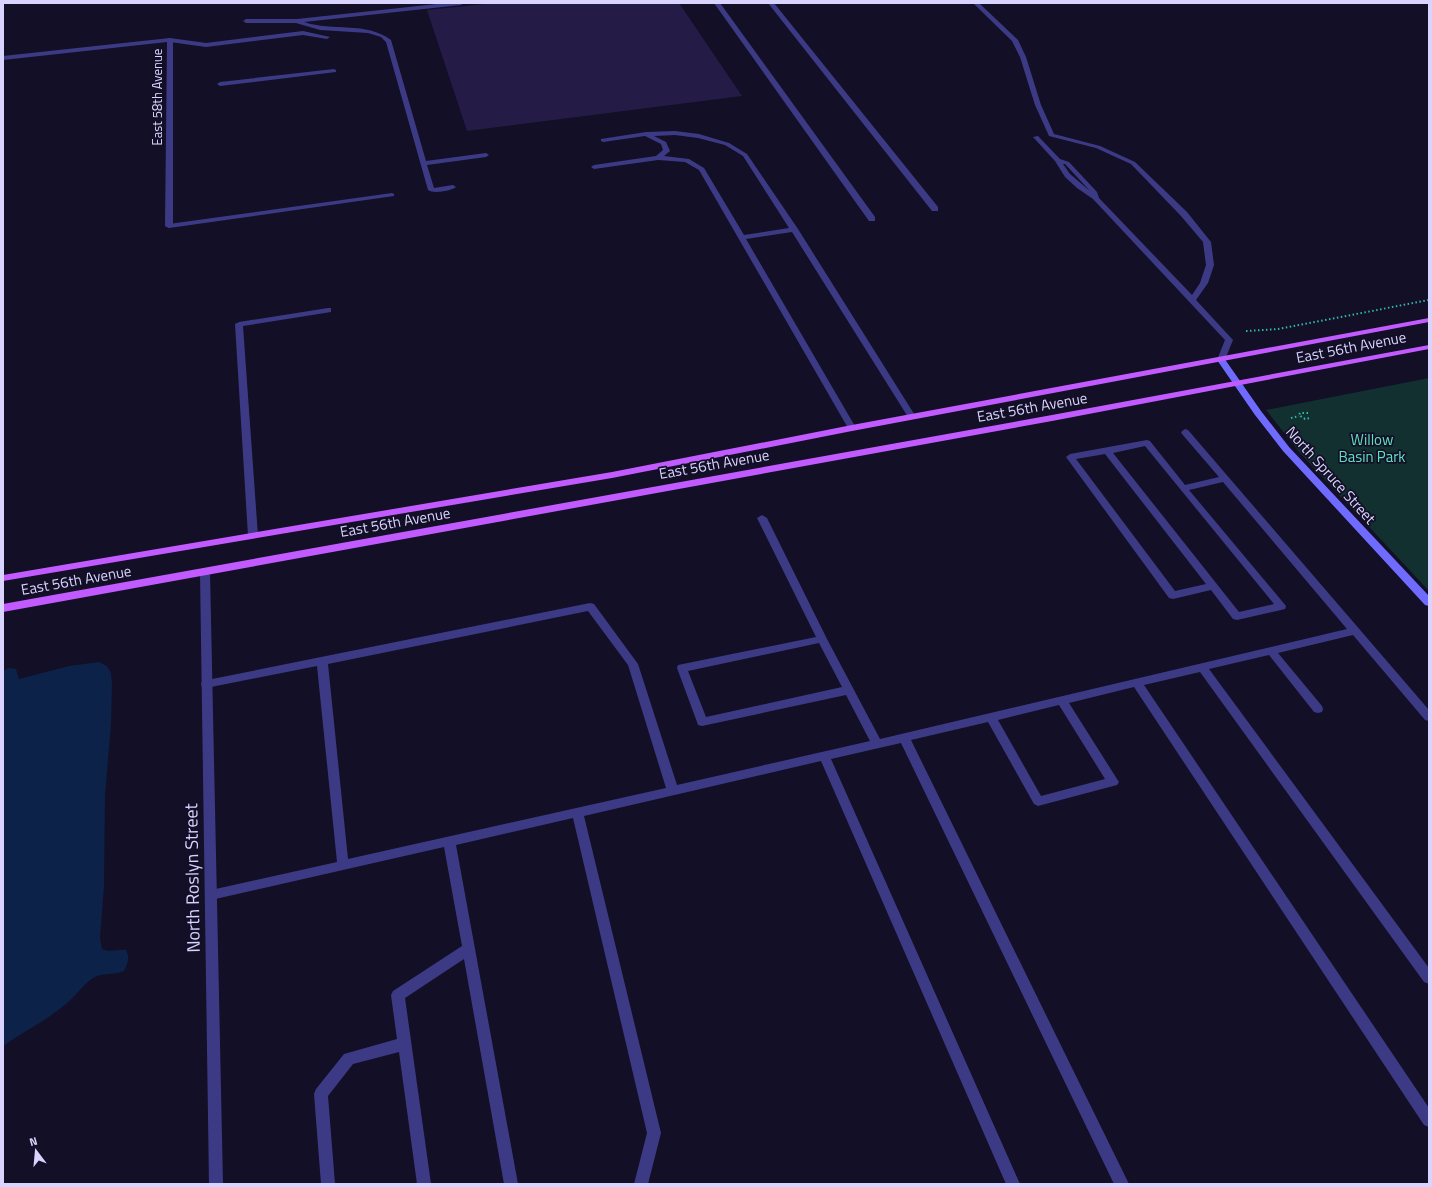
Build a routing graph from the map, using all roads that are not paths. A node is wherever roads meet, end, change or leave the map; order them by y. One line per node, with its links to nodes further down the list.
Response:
1 (461, 3): 6 (street)
2 (717, 3): 22 (street)
3 (771, 3): 21 (street)
4 (976, 3): 25 (street)
5 (246, 21): 6 (street)
6 (297, 21): 17 (street)
7 (327, 37): 8 (street)
8 (170, 40): 9 (street, East 58th Avenue); 20 (street, East 58th Avenue)
9 (3, 58)
10 (334, 71): 11 (street)
11 (220, 84)
12 (646, 134): 14 (street); 16 (street); 23 (street)
13 (1036, 137): 25 (street)
14 (603, 140)
15 (486, 155): 17 (street)
16 (658, 158): 18 (street); 24 (street)
17 (424, 163): 19 (street)
18 (594, 167)
19 (453, 187)
20 (392, 195)
21 (934, 209)
22 (872, 218)
23 (794, 230): 24 (street); 31 (street)
24 (742, 237): 32 (street)
25 (1192, 300): 29 (street)
26 (328, 310): 38 (street)
27 (1429, 320): 29 (main road, East 56th Avenue)
28 (1429, 347): 30 (main road, East 56th Avenue)
29 (1221, 360): 30 (street, North Spruce Street); 31 (main road, East 56th Avenue)
30 (1237, 384): 39 (main road, East 56th Avenue); 42 (street, North Spruce Street)
31 (912, 417): 32 (main road, East 56th Avenue)
32 (852, 428): 38 (main road, East 56th Avenue)
33 (1185, 432): 35 (street)
34 (1107, 451): 36 (street); 41 (street); 41 (street)
35 (1225, 479): 36 (street); 44 (street)
36 (1183, 488): 41 (street)
37 (762, 518): 45 (street)
38 (253, 536): 40 (main road, East 56th Avenue)
39 (204, 572): 43 (main road, East 56th Avenue); 50 (street, North Roslyn Street)
40 (3, 578)
41 (1214, 586)
42 (1429, 602)
43 (3, 608)
44 (1355, 631): 46 (street); 55 (street)
45 (822, 639): 51 (street); 51 (street)
46 (1271, 651): 48 (street); 53 (street)
47 (322, 661): 50 (street); 59 (street); 62 (street)
48 (1202, 667): 49 (street); 65 (street)
49 (1136, 683): 52 (street); 67 (street)
50 (206, 684): 63 (street, North Roslyn Street)
51 (848, 690): 57 (street)
52 (1062, 700): 54 (street); 54 (street)
53 (1318, 709)
54 (991, 717): 56 (street)
55 (1429, 717)
56 (904, 737): 57 (street); 74 (street)
57 (877, 744): 58 (street)
58 (824, 756): 59 (street); 73 (street)
59 (673, 791): 60 (street)
60 (577, 812): 61 (street); 72 (street)
61 (449, 841): 62 (street); 64 (street)
62 (343, 865): 63 (street)
63 (210, 895): 68 (street, North Roslyn Street)
64 (468, 949): 66 (street); 71 (street)
65 (1429, 978)
66 (404, 1044): 69 (street); 70 (street)
67 (1429, 1120)
68 (216, 1184)
69 (328, 1184)
70 (424, 1184)
71 (511, 1184)
72 (641, 1184)
73 (1013, 1184)
74 (1122, 1184)

